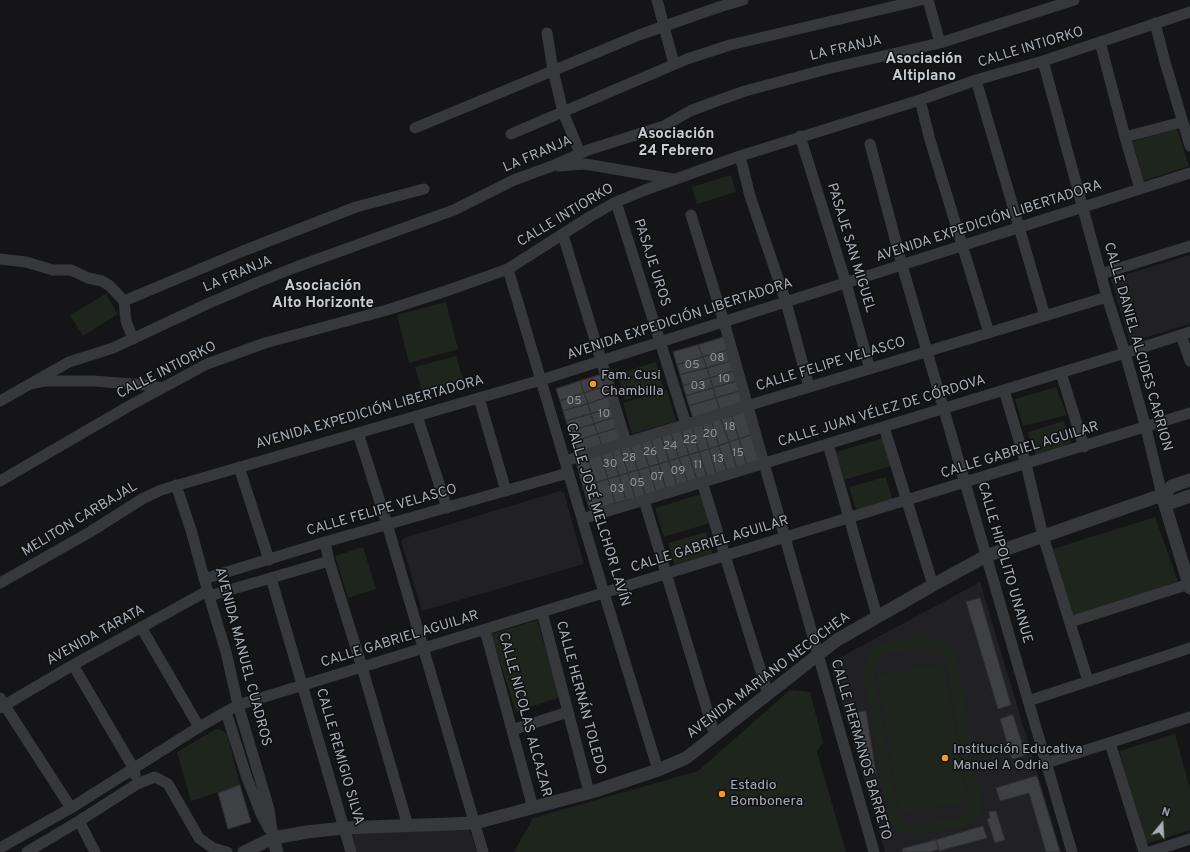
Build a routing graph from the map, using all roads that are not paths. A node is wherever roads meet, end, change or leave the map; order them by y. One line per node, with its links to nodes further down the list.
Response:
1 (657, 0): 8 (street)
2 (743, 0): 8 (street)
3 (921, 0): 13 (street)
4 (928, 0): 11 (street)
5 (1074, 0): 11 (street, LA FRANJA)
6 (1190, 12): 7 (street, CALLE INTIORKO)
7 (1155, 23): 10 (street, CALLE INTIORKO); 18 (street)
8 (663, 26): 13 (street); 14 (street)
9 (547, 33): 14 (street)
10 (1100, 42): 12 (street, CALLE INTIORKO); 22 (street)
11 (940, 43): 25 (street, LA FRANJA)
12 (1043, 61): 15 (street, CALLE INTIORKO); 33 (street, CALLE DANIEL ALCIDES CARRION)
13 (674, 64): 17 (street)
14 (553, 70): 17 (street); 19 (street)
15 (976, 80): 16 (street, CALLE INTIORKO); 35 (street)
16 (920, 100): 21 (street, CALLE INTIORKO); 37 (street)
17 (563, 112): 20 (street); 25 (street)
18 (1182, 122): 22 (street); 24 (street)
19 (415, 128)
20 (511, 134)
21 (800, 136): 26 (street, CALLE INTIORKO); 43 (street, PASAJE SAN MIGUEL)
22 (1125, 137): 31 (street)
23 (870, 144): 40 (street, CALLE HIPOLITO UNANUE)
24 (1190, 146)
25 (580, 153): 27 (street, LA FRANJA)
26 (740, 156): 29 (street, CALLE INTIORKO); 46 (street)
27 (552, 166): 29 (street); 51 (street, LA FRANJA)
28 (1190, 173): 31 (street, AVENIDA EXPEDICIÓN LIBERTADORA)
29 (673, 180): 32 (street, CALLE INTIORKO)
30 (424, 189): 45 (street)
31 (1140, 189): 33 (street, AVENIDA EXPEDICIÓN LIBERTADORA)
32 (616, 202): 36 (street, CALLE INTIORKO); 52 (street, PASAJE UROS)
33 (1083, 207): 35 (street, AVENIDA EXPEDICIÓN LIBERTADORA); 42 (street, CALLE DANIEL ALCIDES CARRION)
34 (691, 215): 48 (street, CALLE HERMANOS BARRETO)
35 (1018, 228): 37 (street, AVENIDA EXPEDICIÓN LIBERTADORA); 47 (street)
36 (563, 235): 41 (street, CALLE INTIORKO); 55 (street)
37 (962, 246): 40 (street, AVENIDA EXPEDICIÓN LIBERTADORA); 49 (street)
38 (1190, 246): 42 (street)
39 (0, 259): 45 (street)
40 (902, 265): 43 (street, AVENIDA EXPEDICIÓN LIBERTADORA); 53 (street, CALLE HIPOLITO UNANUE)
41 (508, 269): 59 (street, CALLE JOSÉ MELCHOR LAVÍN); 62 (street, CALLE INTIORKO)
42 (1101, 274): 44 (street, CALLE DANIEL ALCIDES CARRION)
43 (846, 283): 46 (street, AVENIDA EXPEDICIÓN LIBERTADORA); 57 (street, PASAJE SAN MIGUEL)
44 (1107, 297): 47 (street, CALLE FELIPE VELASCO); 54 (street, CALLE DANIEL ALCIDES CARRION)
45 (124, 301): 51 (street)
46 (786, 302): 48 (street, AVENIDA EXPEDICIÓN LIBERTADORA); 61 (street)
47 (1045, 316): 49 (street, CALLE FELIPE VELASCO)
48 (724, 322): 52 (street, AVENIDA EXPEDICIÓN LIBERTADORA); 66 (street, CALLE HERMANOS BARRETO)
49 (989, 333): 53 (street, CALLE FELIPE VELASCO)
50 (1186, 334): 54 (street, CALLE JUAN VÉLEZ DE CÓRDOVA); 56 (street)
51 (133, 339): 60 (street, LA FRANJA)
52 (661, 342): 55 (street, AVENIDA EXPEDICIÓN LIBERTADORA); 70 (street, PASAJE UROS)
53 (927, 351): 57 (street, CALLE FELIPE VELASCO); 67 (street, CALLE HIPOLITO UNANUE)
54 (1125, 353): 58 (street, CALLE JUAN VÉLEZ DE CÓRDOVA); 72 (street, CALLE DANIEL ALCIDES CARRION)
55 (601, 361): 59 (street, AVENIDA EXPEDICIÓN LIBERTADORA); 74 (street)
56 (1190, 361)
57 (870, 369): 61 (street, CALLE FELIPE VELASCO)
58 (1061, 373): 63 (street, CALLE JUAN VÉLEZ DE CÓRDOVA); 76 (street)
59 (541, 380): 64 (street, AVENIDA EXPEDICIÓN LIBERTADORA); 77 (street, CALLE JOSÉ MELCHOR LAVÍN)
60 (30, 384): 62 (street, LA FRANJA); 65 (street, LA FRANJA)
61 (809, 387): 66 (street, CALLE FELIPE VELASCO)
62 (162, 388): 82 (street, CALLE INTIORKO)
63 (1004, 390): 67 (street, CALLE JUAN VÉLEZ DE CÓRDOVA); 79 (street)
64 (479, 398): 69 (street, AVENIDA EXPEDICIÓN LIBERTADORA); 87 (street)
65 (0, 401)
66 (748, 405): 70 (street, CALLE FELIPE VELASCO); 78 (street, CALLE HERMANOS BARRETO)
67 (944, 409): 71 (street, CALLE JUAN VÉLEZ DE CÓRDOVA); 85 (street, CALLE HIPOLITO UNANUE)
68 (1190, 414): 72 (street, CALLE GABRIEL AGUILAR)
69 (417, 416): 73 (street, AVENIDA EXPEDICIÓN LIBERTADORA); 92 (street)
70 (686, 424): 74 (street, CALLE FELIPE VELASCO)
71 (884, 427): 75 (street, CALLE JUAN VÉLEZ DE CÓRDOVA); 91 (street)
72 (1146, 428): 76 (street, CALLE GABRIEL AGUILAR); 88 (street, CALLE DANIEL ALCIDES CARRION)
73 (358, 433): 80 (street, AVENIDA EXPEDICIÓN LIBERTADORA); 95 (street)
74 (626, 442): 77 (street, CALLE FELIPE VELASCO)
75 (828, 444): 78 (street, CALLE JUAN VÉLEZ DE CÓRDOVA); 93 (street)
76 (1084, 447): 79 (street, CALLE GABRIEL AGUILAR)
77 (565, 461): 81 (street, CALLE JOSÉ MELCHOR LAVÍN)
78 (765, 463): 84 (street, CALLE JUAN VÉLEZ DE CÓRDOVA); 97 (street, CALLE HERMANOS BARRETO)
79 (1026, 464): 85 (street, CALLE GABRIEL AGUILAR); 96 (street)
80 (239, 467): 86 (street, AVENIDA EXPEDICIÓN LIBERTADORA); 101 (street)
81 (568, 473): 87 (street, CALLE FELIPE VELASCO); 94 (street, CALLE JOSÉ MELCHOR LAVÍN)
82 (0, 480)
83 (1190, 480): 88 (street, AVENIDA MARIANO NECOCHEA)
84 (702, 482): 90 (street, CALLE JUAN VÉLEZ DE CÓRDOVA); 99 (street)
85 (965, 483): 91 (street, CALLE GABRIEL AGUILAR); 100 (street, CALLE HIPOLITO UNANUE)
86 (176, 485): 106 (street, AVENIDA MANUEL CUADROS); 107 (street, MELITON CARBAJAL)
87 (506, 491): 92 (street, CALLE FELIPE VELASCO)
88 (1162, 495): 89 (street); 96 (street, AVENIDA MARIANO NECOCHEA); 103 (street)
89 (1190, 496)
90 (644, 500): 94 (street, CALLE JUAN VÉLEZ DE CÓRDOVA); 104 (street)
91 (907, 501): 93 (street, CALLE GABRIEL AGUILAR); 108 (street)
92 (447, 508): 95 (street, CALLE FELIPE VELASCO)
93 (850, 518): 97 (street, CALLE GABRIEL AGUILAR); 113 (street)
94 (582, 519): 110 (street, CALLE JOSÉ MELCHOR LAVÍN)
95 (387, 524): 98 (street, CALLE FELIPE VELASCO); 117 (street)
96 (1043, 536): 100 (street, AVENIDA MARIANO NECOCHEA); 114 (street)
97 (786, 538): 99 (street, CALLE GABRIEL AGUILAR); 119 (street, CALLE HERMANOS BARRETO)
98 (325, 542): 101 (street, CALLE FELIPE VELASCO); 102 (street)
99 (725, 556): 104 (street, CALLE GABRIEL AGUILAR); 124 (street)
100 (986, 556): 108 (street, AVENIDA MARIANO NECOCHEA); 125 (street, CALLE HIPOLITO UNANUE)
101 (269, 560): 106 (street, CALLE FELIPE VELASCO)
102 (329, 561): 105 (street); 121 (street)
103 (1186, 563): 109 (street)
104 (666, 574): 110 (street, CALLE GABRIEL AGUILAR); 133 (street)
105 (271, 578): 111 (street); 123 (street, CALLE REMIGIO SILVA)
106 (204, 579): 111 (street, AVENIDA MANUEL CUADROS)
107 (0, 583)
108 (933, 584): 113 (street, AVENIDA MARIANO NECOCHEA)
109 (1189, 586): 114 (street)
110 (604, 593): 112 (street, CALLE GABRIEL AGUILAR); 137 (street, CALLE JOSÉ MELCHOR LAVÍN)
111 (208, 594): 115 (street, AVENIDA TARATA); 127 (street, AVENIDA MANUEL CUADROS)
112 (542, 612): 116 (street, CALLE GABRIEL AGUILAR); 129 (street, CALLE HERNÁN TOLEDO)
113 (877, 616): 119 (street, AVENIDA MARIANO NECOCHEA)
114 (1070, 622): 122 (street)
115 (141, 628): 120 (street, AVENIDA TARATA); 131 (street)
116 (485, 630): 117 (street, CALLE GABRIEL AGUILAR); 132 (street, CALLE NICOLAS ALCAZAR)
117 (424, 648): 121 (street, CALLE GABRIEL AGUILAR); 143 (street)
118 (1190, 648): 122 (street)
119 (818, 655): 124 (street, AVENIDA MARIANO NECOCHEA); 156 (street, CALLE HERMANOS BARRETO)
120 (73, 665): 126 (street, AVENIDA TARATA); 136 (street)
121 (362, 667): 123 (street, CALLE GABRIEL AGUILAR); 144 (street)
122 (1088, 681): 125 (street)
123 (303, 685): 127 (street, CALLE GABRIEL AGUILAR); 145 (street, CALLE REMIGIO SILVA)
124 (768, 694): 133 (street, AVENIDA MARIANO NECOCHEA)
125 (1028, 701): 135 (street, CALLE HIPOLITO UNANUE)
126 (1, 704): 140 (street)
127 (238, 705): 128 (street, CALLE GABRIEL AGUILAR); 146 (street, AVENIDA MANUEL CUADROS)
128 (226, 712): 131 (street, CALLE GABRIEL AGUILAR); 146 (street, AVENIDA MANUEL CUADROS)
129 (568, 712): 132 (street); 139 (street, CALLE HERNÁN TOLEDO)
130 (1190, 716): 134 (street)
131 (199, 727): 136 (street, CALLE GABRIEL AGUILAR)
132 (512, 730): 141 (street, CALLE NICOLAS ALCAZAR)
133 (715, 736): 137 (street, AVENIDA MARIANO NECOCHEA)
134 (1110, 742): 135 (street); 158 (street)
135 (1046, 763): 157 (street, CALLE HIPOLITO UNANUE)
136 (134, 769): 138 (street); 140 (street, CALLE GABRIEL AGUILAR)
137 (658, 770): 139 (street, AVENIDA MARIANO NECOCHEA)
138 (137, 784): 142 (street); 151 (street)
139 (589, 792): 141 (street, AVENIDA MARIANO NECOCHEA)
140 (71, 808): 148 (street, CALLE GABRIEL AGUILAR)
141 (533, 808): 143 (street, AVENIDA MARIANO NECOCHEA)
142 (79, 821): 149 (street); 150 (street)
143 (475, 823): 144 (street, AVENIDA MARIANO NECOCHEA); 155 (street)
144 (408, 826): 145 (street, AVENIDA MARIANO NECOCHEA)
145 (343, 828): 146 (street, AVENIDA MARIANO NECOCHEA); 154 (street, CALLE REMIGIO SILVA)
146 (273, 838): 152 (street, AVENIDA MARIANO NECOCHEA); 153 (street, AVENIDA MANUEL CUADROS)
147 (1190, 839): 159 (street)
148 (0, 848)
149 (27, 852)
150 (95, 852)
151 (226, 852)
152 (244, 852)
153 (277, 852)
154 (351, 852)
155 (483, 852)
156 (874, 852)
157 (1072, 852)
158 (1144, 852)
159 (1150, 852)

